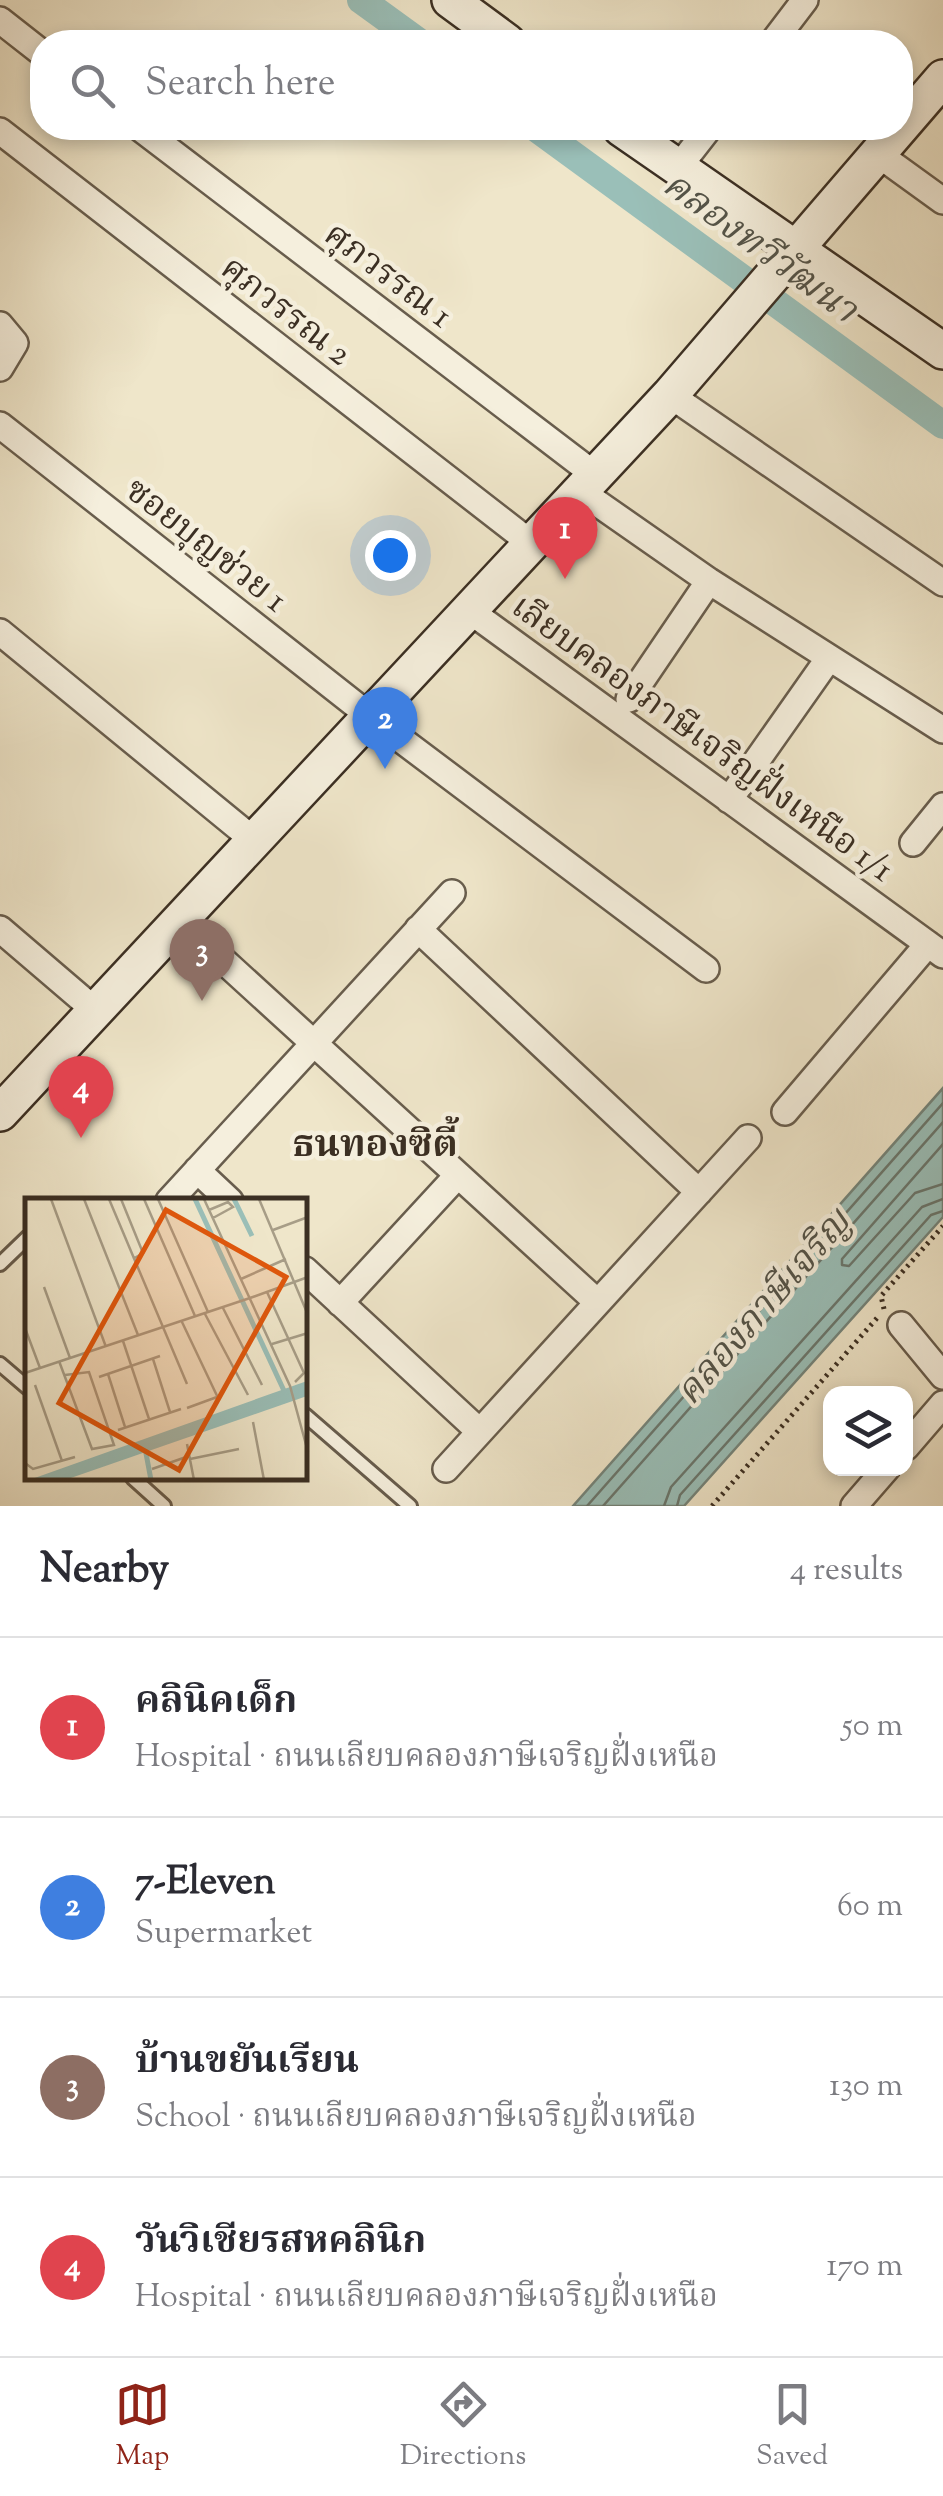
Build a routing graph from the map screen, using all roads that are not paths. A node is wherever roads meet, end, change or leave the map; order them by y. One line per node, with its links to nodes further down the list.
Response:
1 (450, 0): 4 (main road)
2 (805, 0): 5 (street)
3 (0, 20): 6 (street)
4 (491, 30)
5 (782, 30)
6 (30, 43)
7 (943, 78): 8 (main road)
8 (913, 113)
9 (0, 131): 24 (street, ศุภวรรณ 2)
10 (155, 140): 23 (street, ศุภวรรณ 1)
11 (637, 140): 15 (main road)
12 (699, 140): 15 (street)
13 (890, 140): 14 (main road)
14 (878, 154): 16 (street); 17 (main road)
15 (677, 169): 17 (main road)
16 (943, 201)
17 (786, 262): 19 (main road); 21 (main road)
18 (0, 325): 20 (street)
19 (943, 351)
20 (0, 368)
21 (670, 395): 23 (main road); 26 (street)
22 (0, 425): 31 (street, ซอยบุญช่วย 1)
23 (588, 483): 24 (main road); 25 (street, ศุภวรรณ 1)
24 (532, 544): 27 (main road)
25 (709, 582): 29 (street, ศุภวรรณ 1); 30 (street)
26 (943, 583)
27 (470, 610): 31 (main road); 33 (street, เลียบคลองภาษีเจริญฝั่งเหนือ 1/1)
28 (0, 632): 35 (street)
29 (829, 658): 32 (street, ศุภวรรณ 1); 33 (street)
30 (629, 698)
31 (371, 717): 35 (main road); 42 (street, ซอยบุญช่วย 1)
32 (943, 730)
33 (729, 800): 41 (street, เลียบคลองภาษีเจริญฝั่งเหนือ 1/1)
34 (943, 806): 36 (street)
35 (256, 842): 38 (main road)
36 (913, 843)
37 (452, 893): 40 (street)
38 (181, 922): 43 (main road); 44 (street)
39 (0, 929): 43 (street)
40 (418, 930): 44 (street); 50 (street)
41 (936, 950): 45 (street)
42 (706, 969)
43 (97, 1012): 46 (main road)
44 (312, 1042): 48 (street); 49 (street)
45 (785, 1112)
46 (0, 1113)
47 (748, 1138): 50 (street)
48 (197, 1170): 51 (street); 52 (street)
49 (458, 1175): 56 (street); 57 (street)
50 (699, 1192): 56 (street)
51 (172, 1198)
52 (227, 1198)
53 (25, 1240): 54 (lane)
54 (0, 1264)
55 (308, 1273): 57 (street)
56 (595, 1300): 64 (street)
57 (340, 1302): 64 (street)
58 (901, 1325): 60 (street)
59 (0, 1364): 61 (lane)
60 (943, 1376)
61 (25, 1385)
62 (943, 1404): 65 (street)
63 (308, 1418): 70 (lane)
64 (479, 1430): 66 (street)
65 (913, 1439)
66 (446, 1468)
67 (879, 1476): 71 (street)
68 (135, 1481): 69 (lane)
69 (164, 1506)
70 (410, 1506)
71 (854, 1506)

